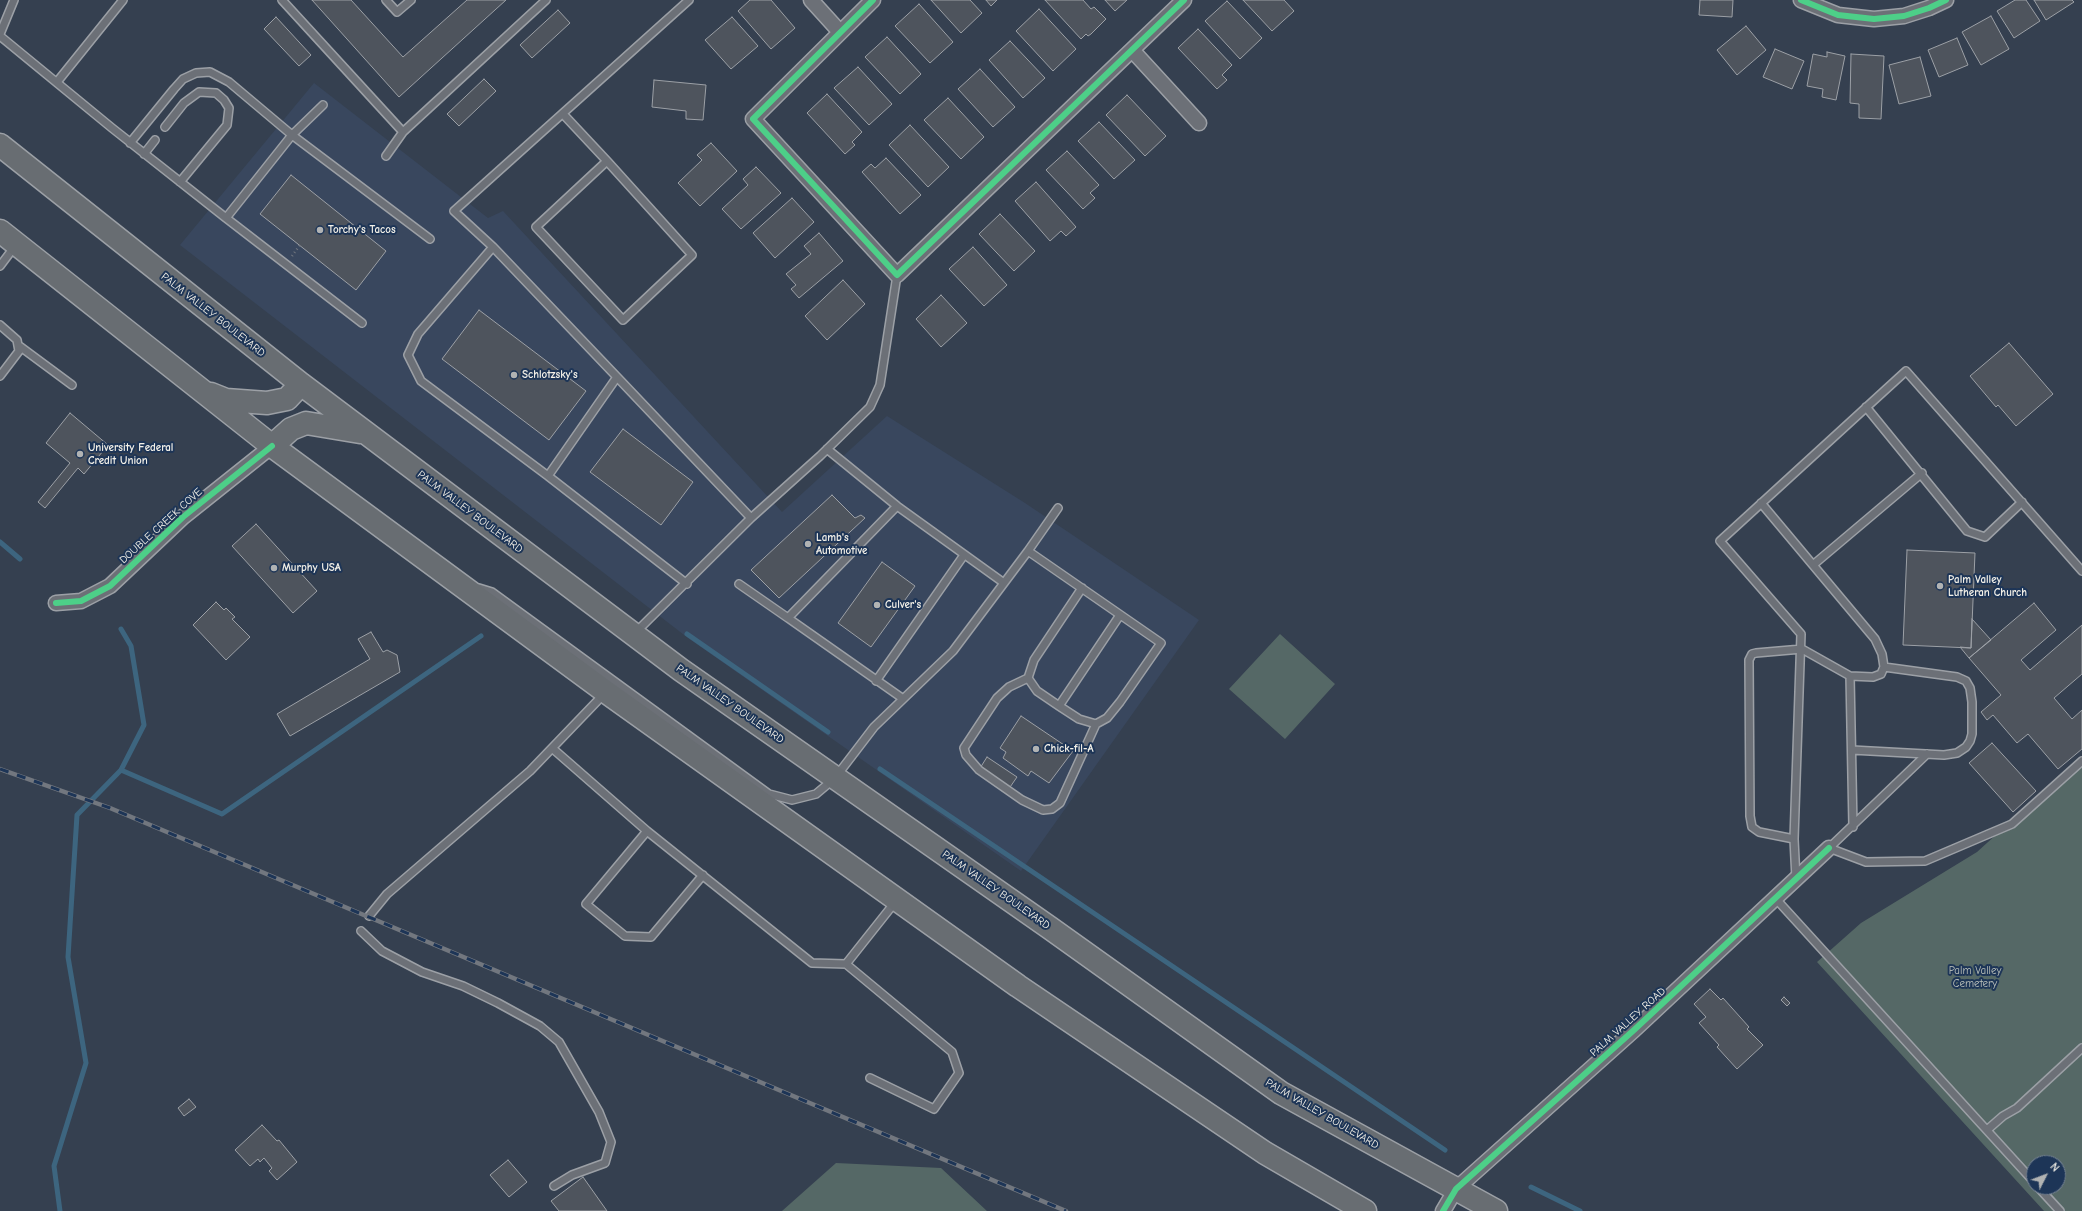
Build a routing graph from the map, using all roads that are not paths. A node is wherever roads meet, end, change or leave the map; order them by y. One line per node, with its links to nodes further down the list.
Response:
1 (14, 0): 14 (lane)
2 (123, 0): 16 (lane)
3 (282, 0): 21 (lane)
4 (386, 0): 5 (lane)
5 (411, 0)
6 (546, 0): 21 (lane)
7 (689, 0): 18 (lane)
8 (811, 0): 13 (street)
9 (873, 0): 13 (street)
10 (1184, 0): 15 (street)
11 (1801, 0): 12 (street)
12 (1946, 0)
13 (840, 32): 36 (street)
14 (0, 35): 16 (lane)
15 (1132, 50): 19 (street); 36 (street)
16 (56, 82): 24 (lane)
17 (323, 104): 22 (lane)
18 (563, 114): 28 (lane); 34 (lane)
19 (1199, 123)
20 (165, 127): 29 (lane)
21 (403, 132): 27 (lane)
22 (292, 135): 24 (lane); 30 (lane); 32 (lane)
23 (155, 140): 26 (lane)
24 (130, 142): 26 (lane)
25 (0, 145): 42 (highway, PALM VALLEY BOULEVARD)
26 (144, 154): 29 (lane)
27 (386, 156)
28 (607, 161): 28 (lane)
29 (180, 182): 30 (lane)
30 (226, 218): 37 (lane)
31 (0, 231): 33 (highway)
32 (430, 239)
33 (17, 244): 35 (lane); 44 (highway)
34 (493, 247): 41 (lane); 50 (lane)
35 (0, 266)
36 (897, 275): 48 (lane)
37 (362, 323)
38 (0, 325): 39 (lane)
39 (18, 345): 40 (lane); 43 (lane)
40 (0, 376)
41 (617, 377): 50 (lane); 55 (lane)
42 (301, 384): 44 (highway); 46 (highway, PALM VALLEY BOULEVARD)
43 (72, 385)
44 (204, 392): 47 (highway)
45 (1866, 407): 49 (lane); 51 (lane); 52 (lane)
46 (367, 434): 47 (highway); 68 (highway, PALM VALLEY BOULEVARD)
47 (272, 446): 60 (highway); 65 (street, DOUBLE CREEK COVE)
48 (827, 449): 53 (lane); 55 (lane)
49 (1922, 473): 51 (lane); 58 (lane)
50 (548, 476): 62 (lane)
51 (2022, 502): 59 (lane)
52 (1762, 503): 58 (lane); 69 (lane)
53 (897, 506): 57 (lane); 67 (lane)
54 (1058, 508): 56 (lane)
55 (751, 518): 62 (lane)
56 (1028, 551): 61 (lane); 64 (lane)
57 (964, 555): 61 (lane); 73 (lane)
58 (1813, 565): 70 (lane)
59 (2082, 571)
60 (451, 579): 74 (highway); 82 (lane)
61 (1004, 583): 75 (lane)
62 (687, 584): 68 (lane)
63 (739, 584): 67 (lane)
64 (1082, 588): 66 (lane); 72 (lane)
65 (56, 603)
66 (1120, 615): 76 (lane); 77 (lane)
67 (788, 618): 73 (lane)
68 (634, 634): 82 (highway, PALM VALLEY BOULEVARD)
69 (1802, 649): 71 (lane); 85 (lane); 85 (lane)
70 (1884, 667): 71 (lane); 80 (lane)
71 (1850, 676): 79 (lane)
72 (1028, 678): 76 (lane); 77 (lane)
73 (876, 681): 75 (lane)
74 (606, 692): 78 (lane); 90 (highway)
75 (902, 698): 82 (lane)
76 (1059, 706): 77 (lane)
77 (1096, 724)
78 (552, 748): 84 (lane); 91 (lane)
79 (1852, 750): 80 (lane); 83 (lane)
80 (1927, 754): 83 (lane)
81 (2082, 761): 86 (lane)
82 (836, 778): 99 (highway, PALM VALLEY BOULEVARD)
83 (1853, 827): 86 (lane)
84 (648, 831): 87 (lane); 87 (lane)
85 (1794, 839): 88 (lane)
86 (1829, 848): 88 (street, PALM VALLEY ROAD)
87 (703, 875): 93 (lane)
88 (1796, 879): 89 (street, PALM VALLEY ROAD)
89 (1776, 899): 96 (lane); 99 (street, PALM VALLEY ROAD)
90 (897, 900): 93 (lane); 101 (highway)
91 (369, 916)
92 (361, 931): 98 (lane)
93 (846, 964): 95 (lane)
94 (2082, 1048): 96 (lane)
95 (870, 1078)
96 (1987, 1130): 97 (lane)
97 (2026, 1173)
98 (554, 1186)
99 (1456, 1190): 102 (street, PALM VALLEY ROAD); 103 (highway, PALM VALLEY BOULEVARD)
100 (2045, 1195): 104 (lane)
101 (1365, 1211)
102 (1443, 1211)
103 (1496, 1211)
104 (2060, 1211)

